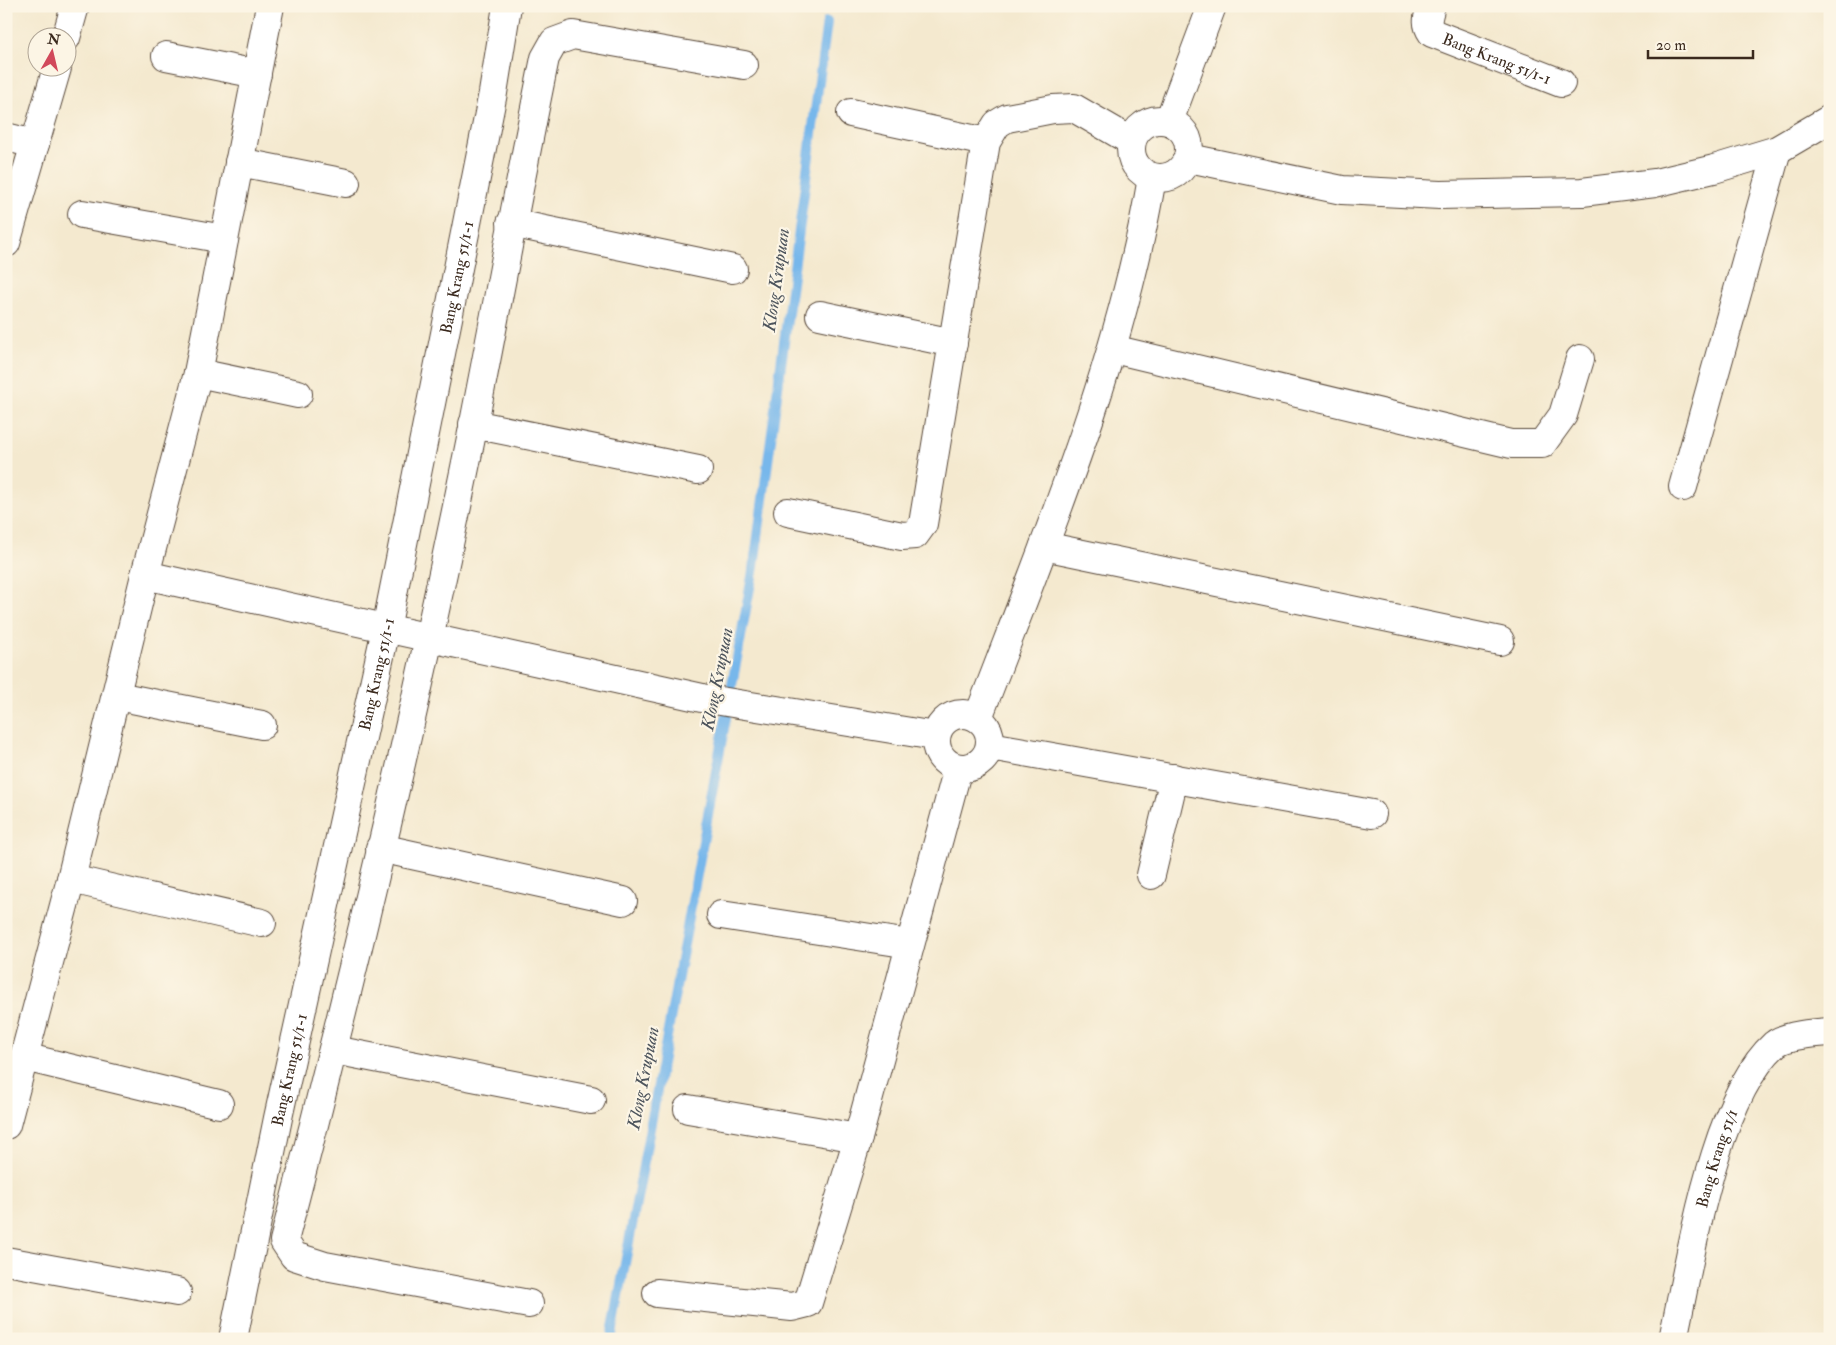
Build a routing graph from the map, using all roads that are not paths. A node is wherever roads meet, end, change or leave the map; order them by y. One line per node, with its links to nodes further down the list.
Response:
1 (75, 6): 6 (street)
2 (270, 6): 9 (street)
3 (507, 6): 41 (street, Bang Krang 51/1-1)
4 (1212, 6): 14 (street)
5 (1431, 6): 11 (street, Bang Krang 51/1-1)
6 (69, 28)
7 (166, 56): 9 (street)
8 (744, 65): 25 (street)
9 (257, 74): 21 (street)
10 (54, 78): 18 (street)
11 (1561, 83)
12 (851, 113): 17 (street)
13 (1830, 119): 19 (street)
14 (1169, 121): 16 (street); 20 (street)
15 (6, 137): 18 (street)
16 (1131, 141): 17 (street); 22 (street)
17 (986, 142): 30 (street)
18 (35, 144): 27 (street)
19 (1778, 150): 20 (street); 37 (street)
20 (1189, 158): 22 (street)
21 (239, 162): 23 (street); 26 (street)
22 (1152, 178): 31 (street)
23 (346, 183)
24 (82, 214): 26 (street)
25 (511, 224): 28 (street); 35 (street)
26 (224, 239): 33 (street)
27 (6, 244)
28 (733, 269)
29 (820, 315): 30 (street)
30 (954, 343): 38 (street)
31 (1113, 349): 32 (street); 39 (street)
32 (1580, 359)
33 (198, 373): 34 (street); 40 (street)
34 (298, 394)
35 (473, 424): 36 (street); 42 (street)
36 (698, 470)
37 (1683, 487)
38 (788, 512)
39 (1044, 546): 43 (street); 45 (street)
40 (145, 575): 41 (street); 44 (street)
41 (386, 629): 42 (street); 71 (street, Bang Krang 51/1-1)
42 (427, 638): 47 (street); 52 (street)
43 (1500, 641)
44 (117, 696): 46 (street); 54 (street)
45 (978, 718): 47 (street); 48 (street)
46 (262, 726)
47 (935, 736): 49 (street)
48 (990, 746): 49 (street); 50 (street)
49 (958, 768): 58 (street)
50 (1174, 778): 51 (street); 53 (street)
51 (1372, 814)
52 (380, 848): 55 (street); 60 (street)
53 (1151, 875)
54 (71, 879): 57 (street); 61 (street)
55 (623, 900)
56 (721, 915): 58 (street)
57 (262, 923)
58 (910, 944): 66 (street)
59 (1830, 1032): 72 (street, Bang Krang 51/1)
60 (334, 1050): 62 (street); 70 (street)
61 (24, 1057): 63 (street); 65 (street)
62 (591, 1100)
63 (219, 1104)
64 (688, 1109): 66 (street)
65 (6, 1125)
66 (858, 1138): 69 (street)
67 (6, 1261): 68 (street)
68 (177, 1292)
69 (658, 1293)
70 (529, 1304)
71 (233, 1339)
72 (1673, 1339)

